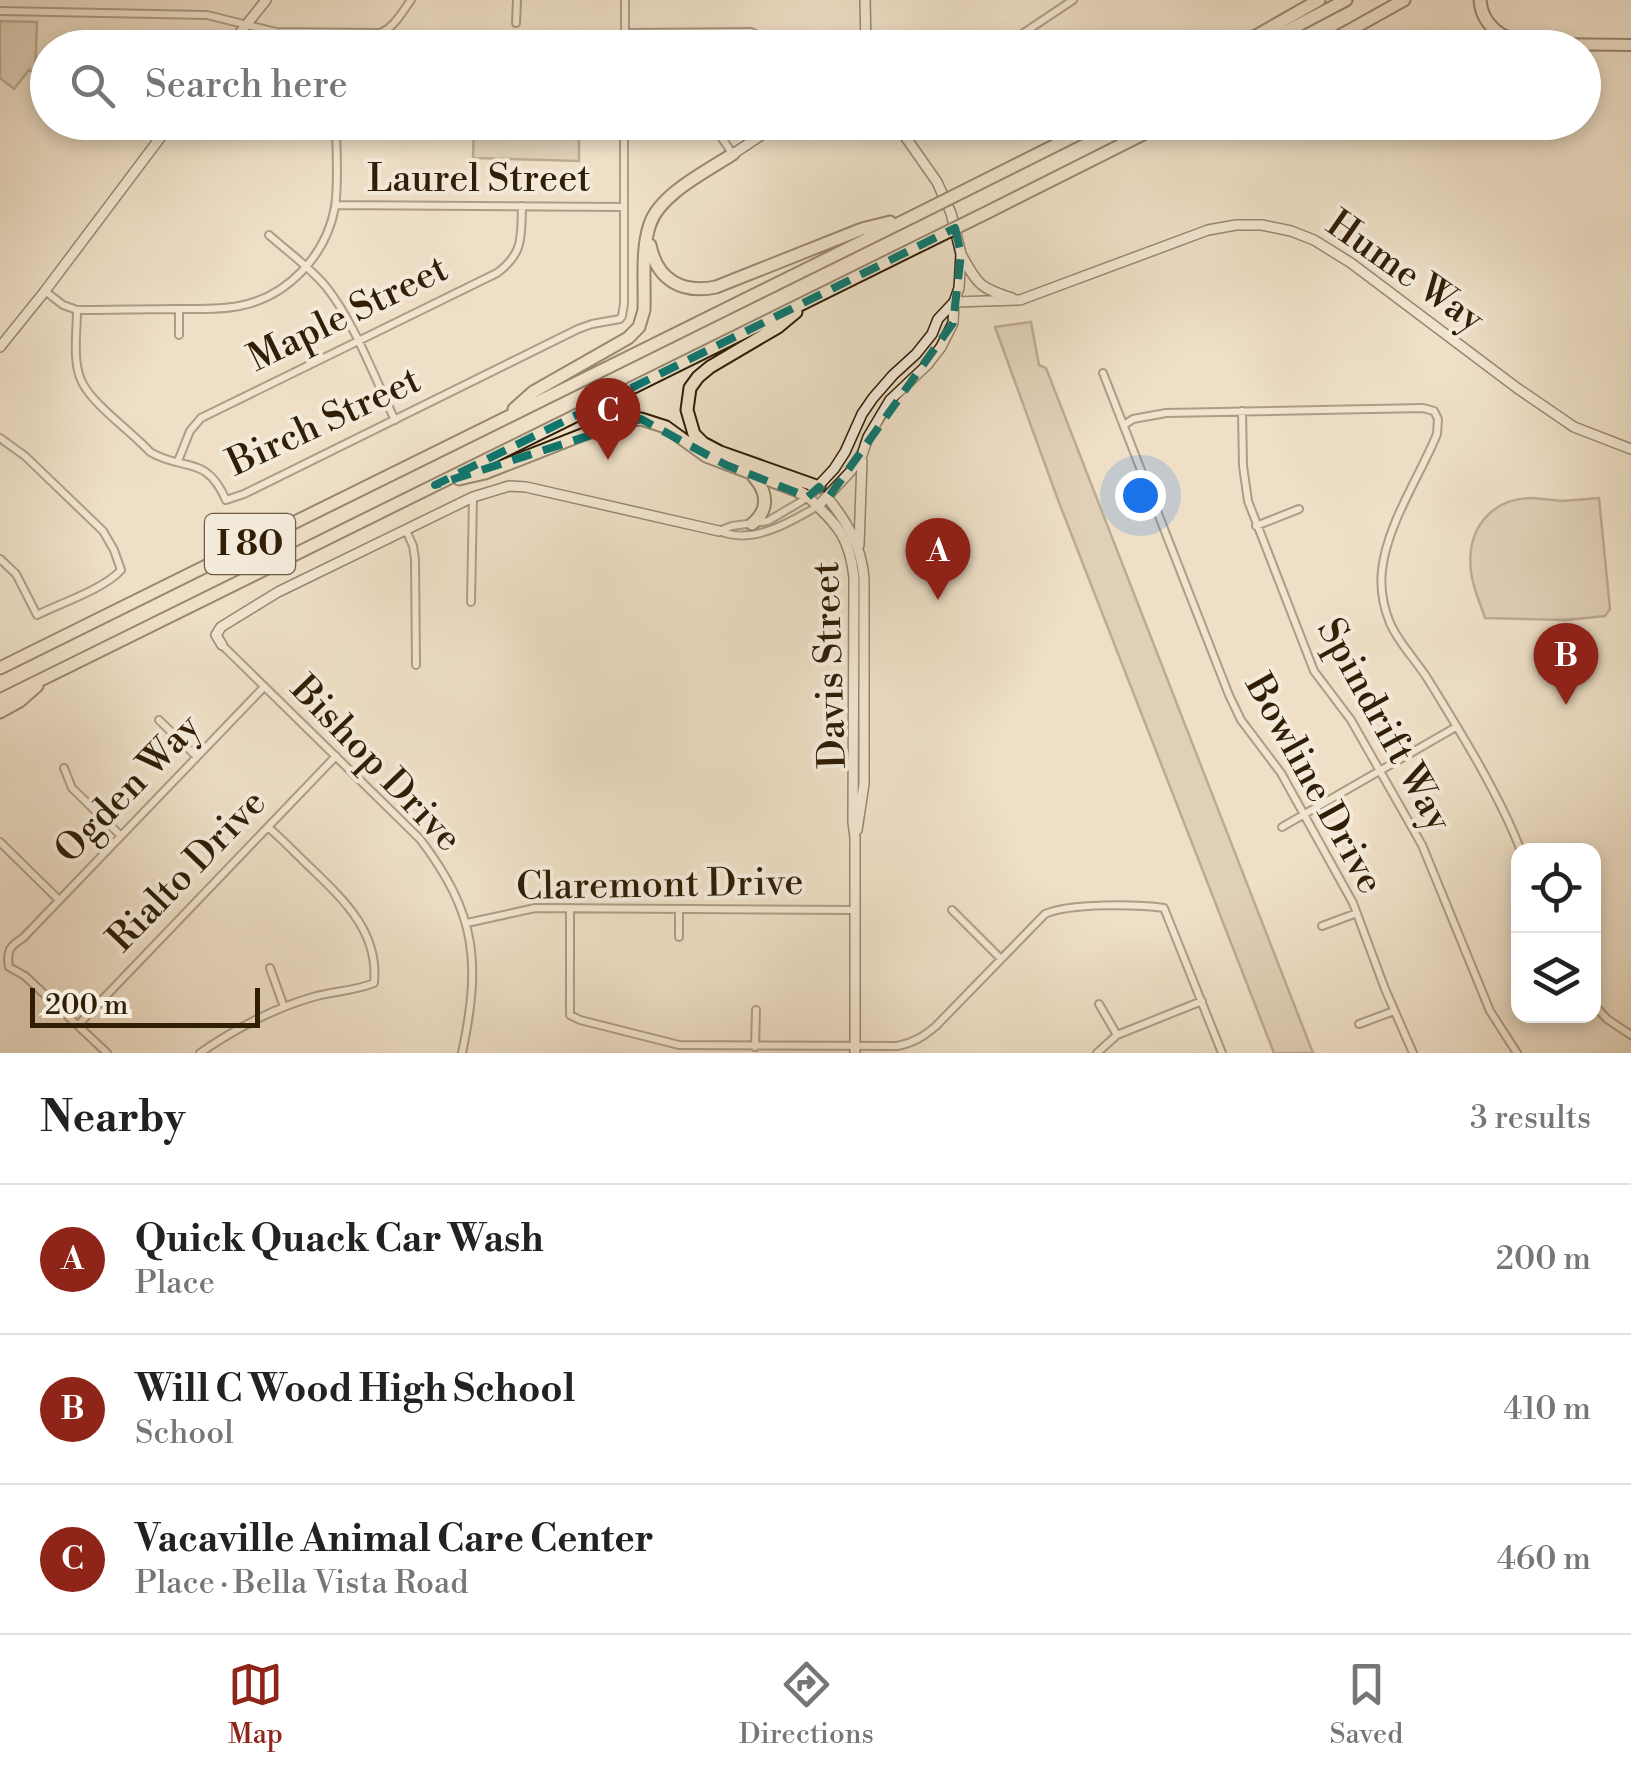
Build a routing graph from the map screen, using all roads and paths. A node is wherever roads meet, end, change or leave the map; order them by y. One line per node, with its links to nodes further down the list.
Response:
1 (4, 0): 12 (street)
2 (266, 0): 14 (street)
3 (411, 0): 17 (street)
4 (516, 0): 13 (street)
5 (625, 0): 18 (street)
6 (865, 0): 19 (street)
7 (1073, 0): 20 (street)
8 (1319, 0): 21 (highway)
9 (1346, 0): 22 (highway)
10 (1404, 0): 23 (highway)
11 (1480, 0): 24 (highway)
12 (2, 11): 14 (street)
13 (516, 23)
14 (246, 25): 15 (street); 16 (street)
15 (242, 30)
16 (267, 30)
17 (387, 30)
18 (624, 30)
19 (866, 30)
20 (1029, 30)
21 (1266, 30)
22 (1288, 30)
23 (1350, 30)
24 (1494, 30)
25 (1601, 45): 26 (main road)
26 (1631, 45)
27 (159, 140): 44 (street)
28 (336, 140): 36 (street)
29 (624, 140): 38 (street)
30 (723, 140): 35 (street)
31 (753, 140): 35 (street)
32 (908, 140): 42 (street, Davis Street)
33 (1066, 140): 39 (highway, I 80, bridge)
34 (1132, 140): 45 (highway, I 80, bridge)
35 (732, 154): 40 (highway)
36 (335, 206): 37 (street, Laurel Street); 43 (street)
37 (522, 206): 38 (street, Laurel Street); 51 (street, Maple Street)
38 (623, 207): 55 (street, Birch Street)
39 (914, 216): 40 (highway); 56 (highway, I 80)
40 (648, 233): 56 (highway)
41 (269, 235): 43 (street)
42 (962, 254): 46 (street); 47 (street, Davis Street)
43 (306, 267): 48 (street); 51 (street)
44 (45, 292): 49 (street); 52 (street)
45 (812, 298): 63 (highway, I 80); 64 (highway)
46 (1020, 300): 47 (street, Hume Way); 59 (street, Hume Way)
47 (954, 302): 60 (street, Davis Street); 64 (street, Davis Street)
48 (178, 309): 49 (street); 50 (street)
49 (77, 310): 61 (street, Birch Street)
50 (178, 334)
51 (357, 342): 55 (street); 61 (street, Maple Street)
52 (0, 348)
53 (1102, 373): 57 (street, Bowline Drive)
54 (1242, 411): 57 (street); 70 (street, Spindrift Way); 84 (street)
55 (396, 420): 61 (street, Birch Street)
56 (501, 420): 78 (highway, I 80)
57 (1124, 425): 89 (street, Bowline Drive)
58 (0, 438): 74 (street)
59 (1631, 449)
60 (862, 455): 66 (street, Davis Street); 73 (street)
61 (178, 461)
62 (751, 474): 63 (highway); 67 (highway); 69 (highway)
63 (435, 485): 79 (highway, I 80)
64 (819, 486): 66 (street, Davis Street); 67 (street, Davis Street)
65 (473, 497): 71 (street); 72 (street); 75 (street)
66 (828, 498): 67 (street, Davis Street); 73 (street, Davis Street)
67 (813, 502): 69 (street); 72 (street); 93 (street, Davis Street)
68 (1299, 509): 70 (street)
69 (752, 524): 72 (street)
70 (1256, 526): 88 (street, Spindrift Way)
71 (405, 528): 76 (street); 77 (street)
72 (720, 531)
73 (860, 548): 93 (street, Davis Street)
74 (0, 559)
75 (472, 602)
76 (222, 645): 80 (street, Bishop Drive)
77 (416, 665)
78 (0, 668)
79 (52, 674): 81 (highway, I 80); 82 (highway)
80 (264, 687): 85 (street, Ogden Way); 86 (street, Bishop Drive)
81 (0, 700)
82 (0, 712)
83 (159, 720): 85 (street)
84 (1456, 728): 88 (street); 95 (street)
85 (196, 756): 92 (street, Ogden Way)
86 (336, 756): 90 (street, Rialto Drive); 102 (street, Bishop Drive)
87 (64, 768): 92 (street)
88 (1380, 770): 89 (street); 125 (street, Spindrift Way)
89 (1303, 814): 91 (street); 101 (street, Bowline Drive)
90 (268, 827): 109 (street); 114 (street, Rialto Drive)
91 (1282, 827)
92 (121, 836): 96 (street, Ogden Way)
93 (855, 838): 99 (street, Davis Street)
94 (0, 842): 96 (street)
95 (1518, 843)
96 (59, 900): 114 (street, Ogden Way)
97 (570, 908): 98 (street, Claremont Drive); 102 (street, Claremont Drive); 117 (street)
98 (679, 909): 99 (street, Claremont Drive); 104 (street)
99 (854, 910): 118 (street, Davis Street)
100 (952, 910): 105 (street)
101 (1357, 914): 103 (street); 111 (street, Bowline Drive)
102 (466, 923): 121 (street, Bishop Drive)
103 (1322, 926)
104 (679, 937)
105 (1000, 958): 107 (street); 118 (street)
106 (270, 968): 109 (street)
107 (1202, 1002): 115 (street); 123 (street)
108 (1099, 1004): 115 (street)
109 (284, 1007): 120 (street)
110 (756, 1010): 117 (street)
111 (1394, 1011): 113 (street); 124 (street, Bowline Drive)
112 (1601, 1012): 116 (street)
113 (1359, 1024)
114 (78, 1025): 119 (street, Ogden Way)
115 (1117, 1035): 122 (street)
116 (1631, 1035)
117 (756, 1047): 118 (street)
118 (855, 1050)
119 (107, 1053)
120 (200, 1053)
121 (462, 1053)
122 (1097, 1053)
123 (1222, 1053)
124 (1413, 1053)
125 (1518, 1053)

